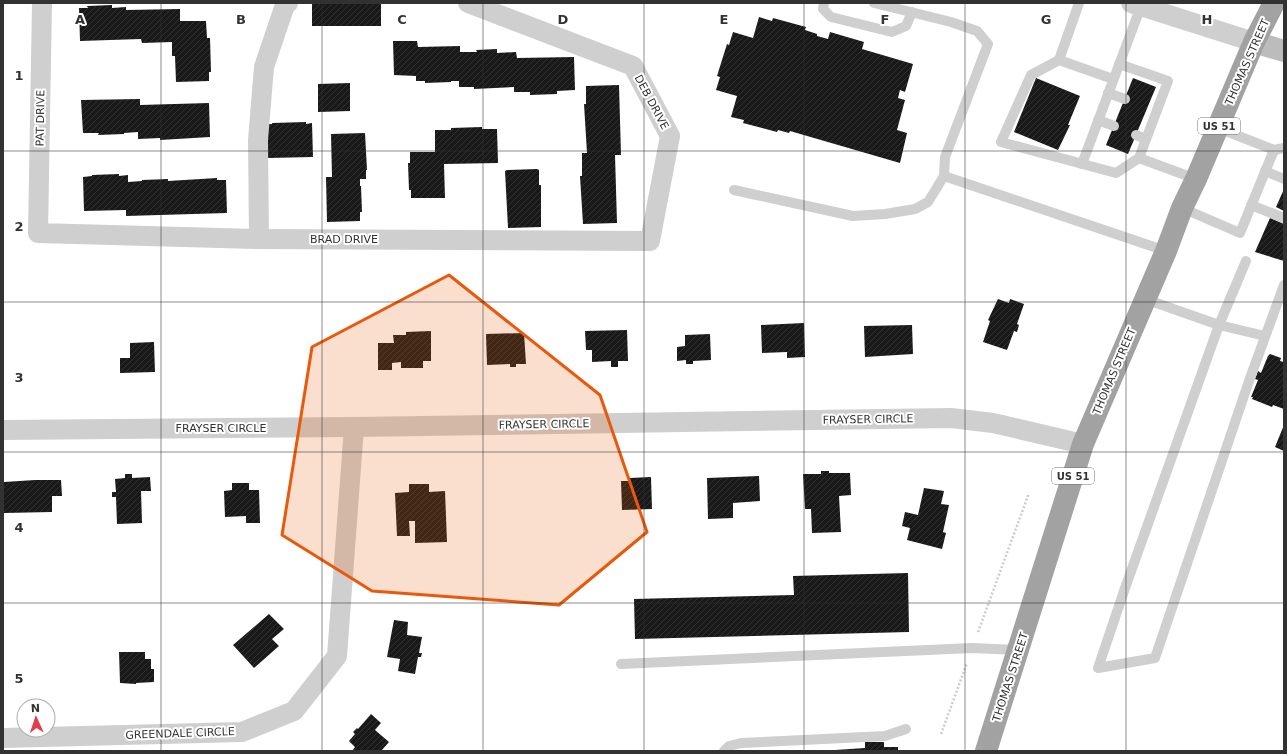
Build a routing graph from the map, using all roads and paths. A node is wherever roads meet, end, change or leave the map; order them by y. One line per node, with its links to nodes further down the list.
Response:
1 (42, 3): 33 (street, PAT DRIVE)
2 (288, 3): 34 (street)
3 (468, 3): 35 (street, DEB DRIVE)
4 (824, 3): 9 (lane)
5 (874, 3): 9 (lane)
6 (1079, 3): 12 (lane)
7 (1274, 3): 10 (highway, THOMAS STREET / US 51)
8 (1136, 5): 10 (street); 13 (lane)
9 (912, 12): 26 (lane)
10 (1254, 42): 11 (main road); 19 (highway, THOMAS STREET / US 51)
11 (1284, 51)
12 (1059, 60): 14 (lane); 24 (lane)
13 (1119, 64): 14 (lane); 21 (lane)
14 (1114, 79): 15 (lane)
15 (1108, 93): 16 (lane); 17 (lane)
16 (1125, 99)
17 (1098, 120): 18 (lane); 24 (lane)
18 (1114, 126)
19 (1218, 128): 22 (lane); 27 (highway, THOMAS STREET / US 51)
20 (1136, 135): 21 (lane)
21 (1146, 139): 23 (lane)
22 (1279, 149): 25 (lane)
23 (1139, 158): 24 (lane); 27 (lane)
24 (1082, 164)
25 (1266, 171): 28 (lane); 30 (lane)
26 (944, 176): 29 (lane); 36 (lane)
27 (1196, 179): 31 (highway, THOMAS STREET / US 51)
28 (1284, 179)
29 (734, 190)
30 (1251, 204): 31 (lane); 32 (lane)
31 (1182, 208): 36 (highway, THOMAS STREET / US 51)
32 (1284, 218)
33 (38, 233): 34 (street, BRAD DRIVE)
34 (259, 239): 35 (street, BRAD DRIVE)
35 (650, 241)
36 (1166, 250): 39 (highway, THOMAS STREET / US 51)
37 (1246, 260): 40 (lane)
38 (1284, 285): 41 (lane)
39 (1145, 299): 40 (lane); 44 (highway, THOMAS STREET / US 51)
40 (1219, 325): 41 (lane); 41 (lane)
41 (1265, 336)
42 (354, 427): 43 (street, FRAYSER CIRCLE); 44 (street, FRAYSER CIRCLE); 51 (street, GREENDALE CIRCLE)
43 (3, 430)
44 (1083, 444): 47 (highway, THOMAS STREET / US 51)
45 (1029, 494): 46 (path)
46 (972, 648): 47 (lane); 48 (lane); 50 (path)
47 (1018, 650): 53 (highway, THOMAS STREET / US 51)
48 (620, 664)
49 (906, 729): 52 (lane)
50 (941, 734)
51 (3, 738)
52 (724, 751)
53 (986, 751)

